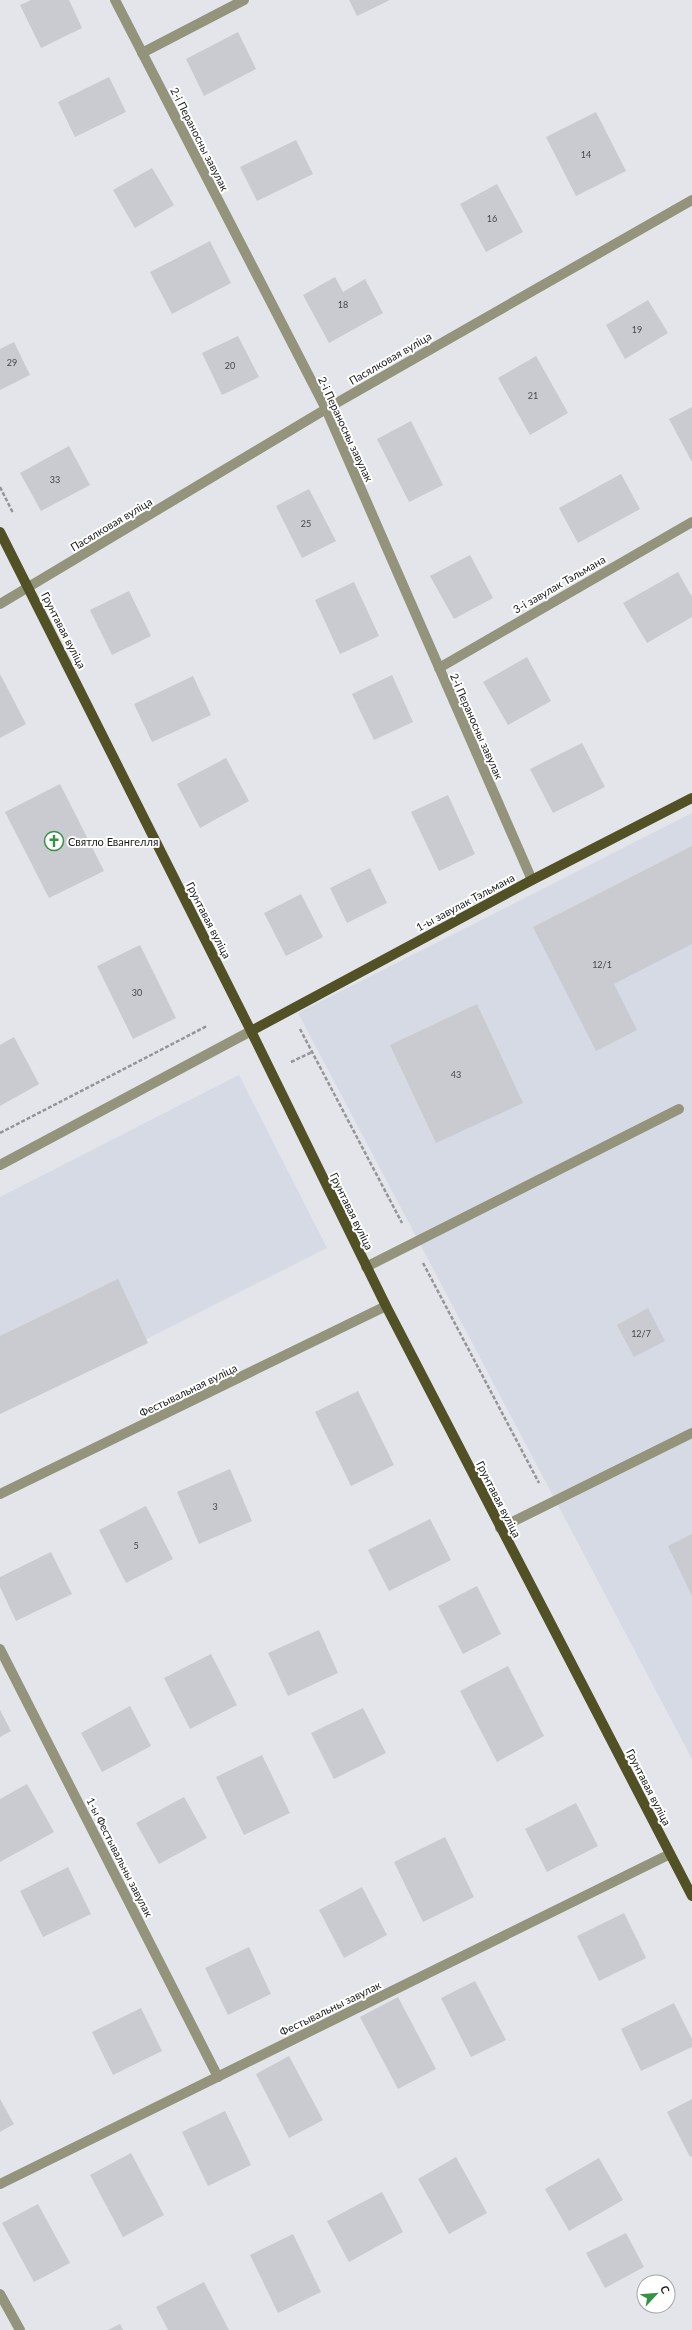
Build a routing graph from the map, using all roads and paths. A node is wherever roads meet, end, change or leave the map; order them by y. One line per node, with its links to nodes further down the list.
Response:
1 (115, 0): 3 (street, 2-і Пераносны завулак)
2 (244, 0): 3 (street)
3 (142, 53): 5 (street, 2-і Пераносны завулак)
4 (692, 200): 5 (street, Пасялковая вуліца)
5 (326, 409): 8 (street, Пасялковая вуліца); 10 (street, 2-і Пераносны завулак)
6 (692, 522): 10 (street, 3-і завулак Тэльмана)
7 (0, 532): 8 (main road, Грунтавая вуліца)
8 (30, 588): 9 (street, Пасялковая вуліца); 13 (main road, Грунтавая вуліца)
9 (0, 604)
10 (439, 668): 12 (street, 2-і Пераносны завулак)
11 (692, 798): 12 (main road, 1-ы завулак Тэльмана)
12 (532, 880): 13 (main road, 1-ы завулак Тэльмана)
13 (252, 1031): 16 (street); 18 (main road, Грунтавая вуліца)
14 (302, 1034): 17 (path)
15 (679, 1109): 17 (street)
16 (0, 1165)
17 (413, 1243): 18 (street); 22 (path)
18 (366, 1267): 19 (main road, Грунтавая вуліца)
19 (386, 1306): 21 (street, Фестывальная вуліца); 23 (main road, Грунтавая вуліца)
20 (692, 1433): 22 (street)
21 (0, 1494)
22 (550, 1503): 23 (street)
23 (500, 1528): 25 (main road, Грунтавая вуліца)
24 (0, 1649): 27 (street, 1-ы Фестывальны завулак)
25 (670, 1854): 26 (main road, Грунтавая вуліца); 27 (street, Фестывальны завулак)
26 (692, 1896)
27 (218, 2077): 28 (street, Фестывальны завулак)
28 (0, 2184)
29 (0, 2294): 30 (street)
30 (20, 2330)

